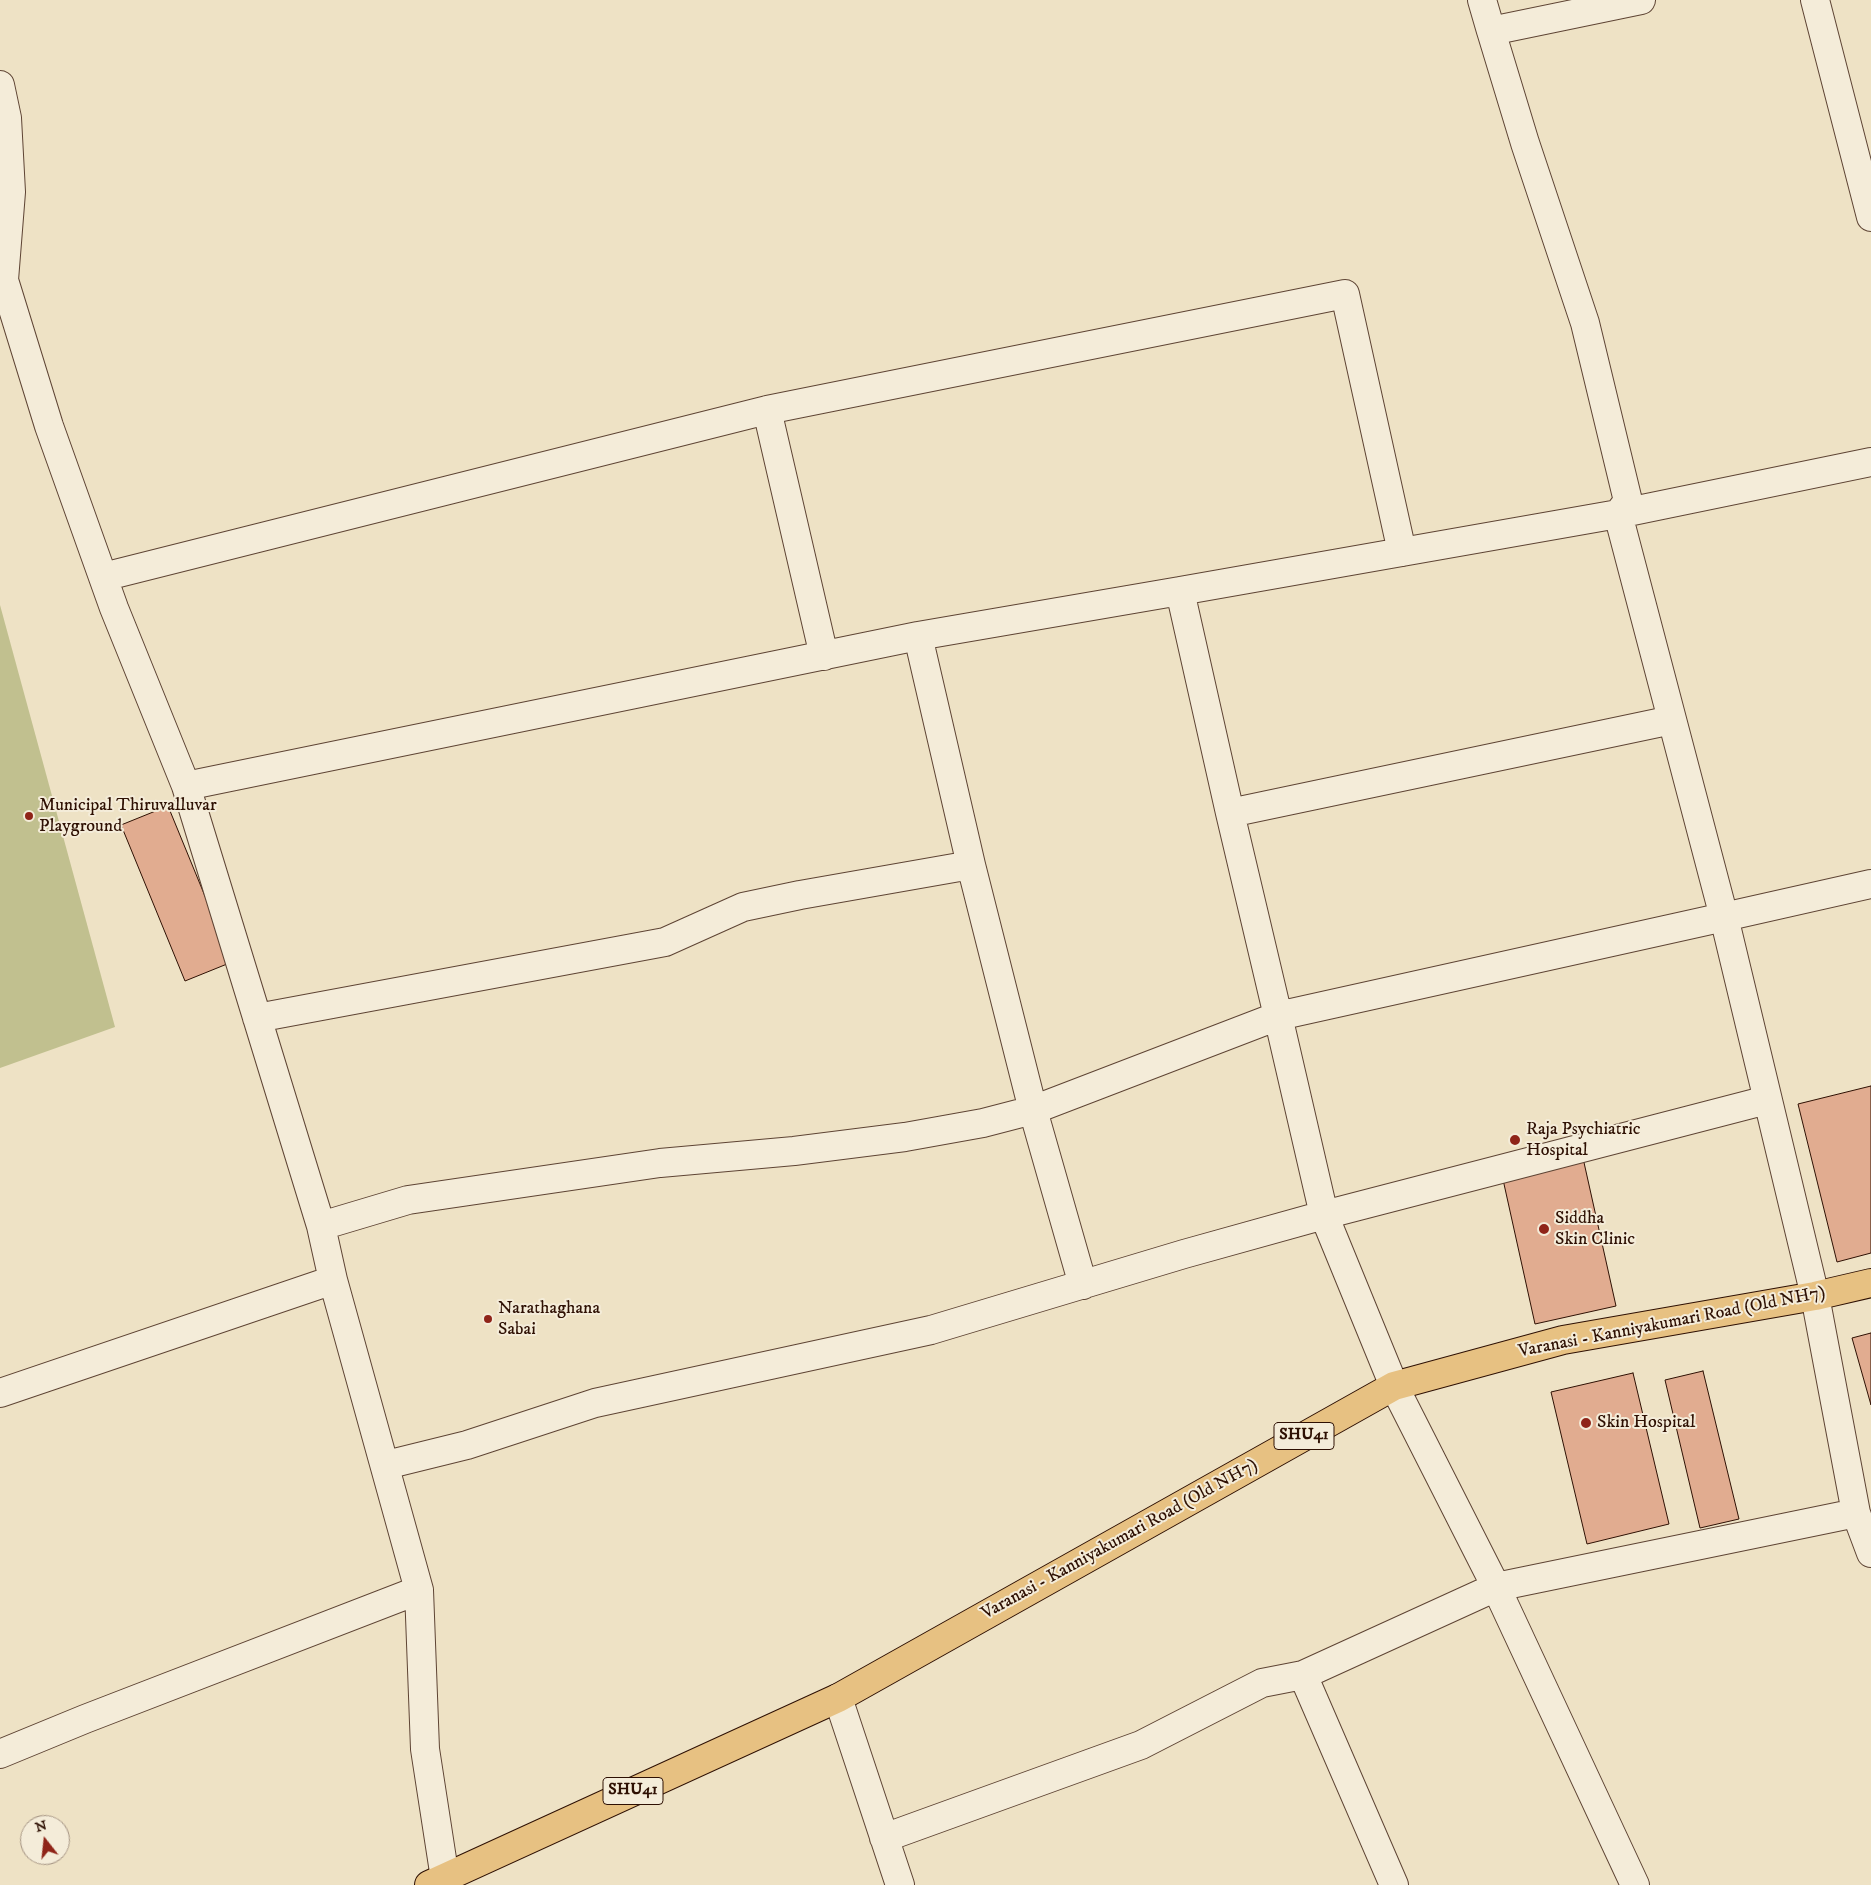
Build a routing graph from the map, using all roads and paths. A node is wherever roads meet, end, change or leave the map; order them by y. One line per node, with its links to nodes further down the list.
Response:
1 (1482, 0): 4 (street)
2 (1642, 0): 4 (street)
3 (1814, 0): 7 (street)
4 (1491, 31): 10 (street)
5 (0, 85): 6 (street)
6 (6, 194): 12 (street)
7 (1871, 217)
8 (767, 410): 11 (street); 12 (street); 15 (street)
9 (1871, 462): 10 (street)
10 (1618, 514): 11 (street); 16 (street)
11 (1402, 552): 13 (street)
12 (103, 577): 17 (street)
13 (1180, 591): 14 (street); 18 (street)
14 (918, 636): 15 (street); 19 (street)
15 (824, 656): 17 (street)
16 (1672, 720): 18 (street); 21 (street)
17 (186, 786): 23 (street)
18 (1230, 813): 22 (street)
19 (970, 866): 23 (street); 25 (street)
20 (1871, 884): 21 (street)
21 (1724, 917): 22 (street); 24 (street)
22 (1278, 1016): 25 (street); 26 (street)
23 (258, 1018): 27 (street)
24 (1768, 1100): 26 (street); 31 (street)
25 (1033, 1110): 27 (street); 30 (street)
26 (1324, 1215): 30 (street); 32 (street)
27 (321, 1226): 28 (street)
28 (332, 1280): 33 (street); 34 (street)
29 (1871, 1283): 31 (main road, Varanasi - Kanniyakumari Road (Old NH7) / SHU41)
30 (1083, 1285): 34 (street)
31 (1815, 1296): 32 (main road, Varanasi - Kanniyakumari Road (Old NH7) / SHU41); 35 (street)
32 (1394, 1386): 37 (street); 40 (main road, Varanasi - Kanniyakumari Road (Old NH7) / SHU41)
33 (0, 1393)
34 (386, 1465): 38 (street)
35 (1856, 1513): 36 (street); 37 (street)
36 (1871, 1553)
37 (1496, 1587): 39 (street); 46 (street)
38 (419, 1590): 41 (street); 43 (street)
39 (1303, 1675): 42 (street); 45 (street)
40 (838, 1698): 42 (street); 43 (main road, Varanasi - Kanniyakumari Road (Old NH7) / SHU41)
41 (0, 1754)
42 (884, 1838): 44 (street)
43 (440, 1882)
44 (900, 1885)
45 (1394, 1885)
46 (1635, 1885)

